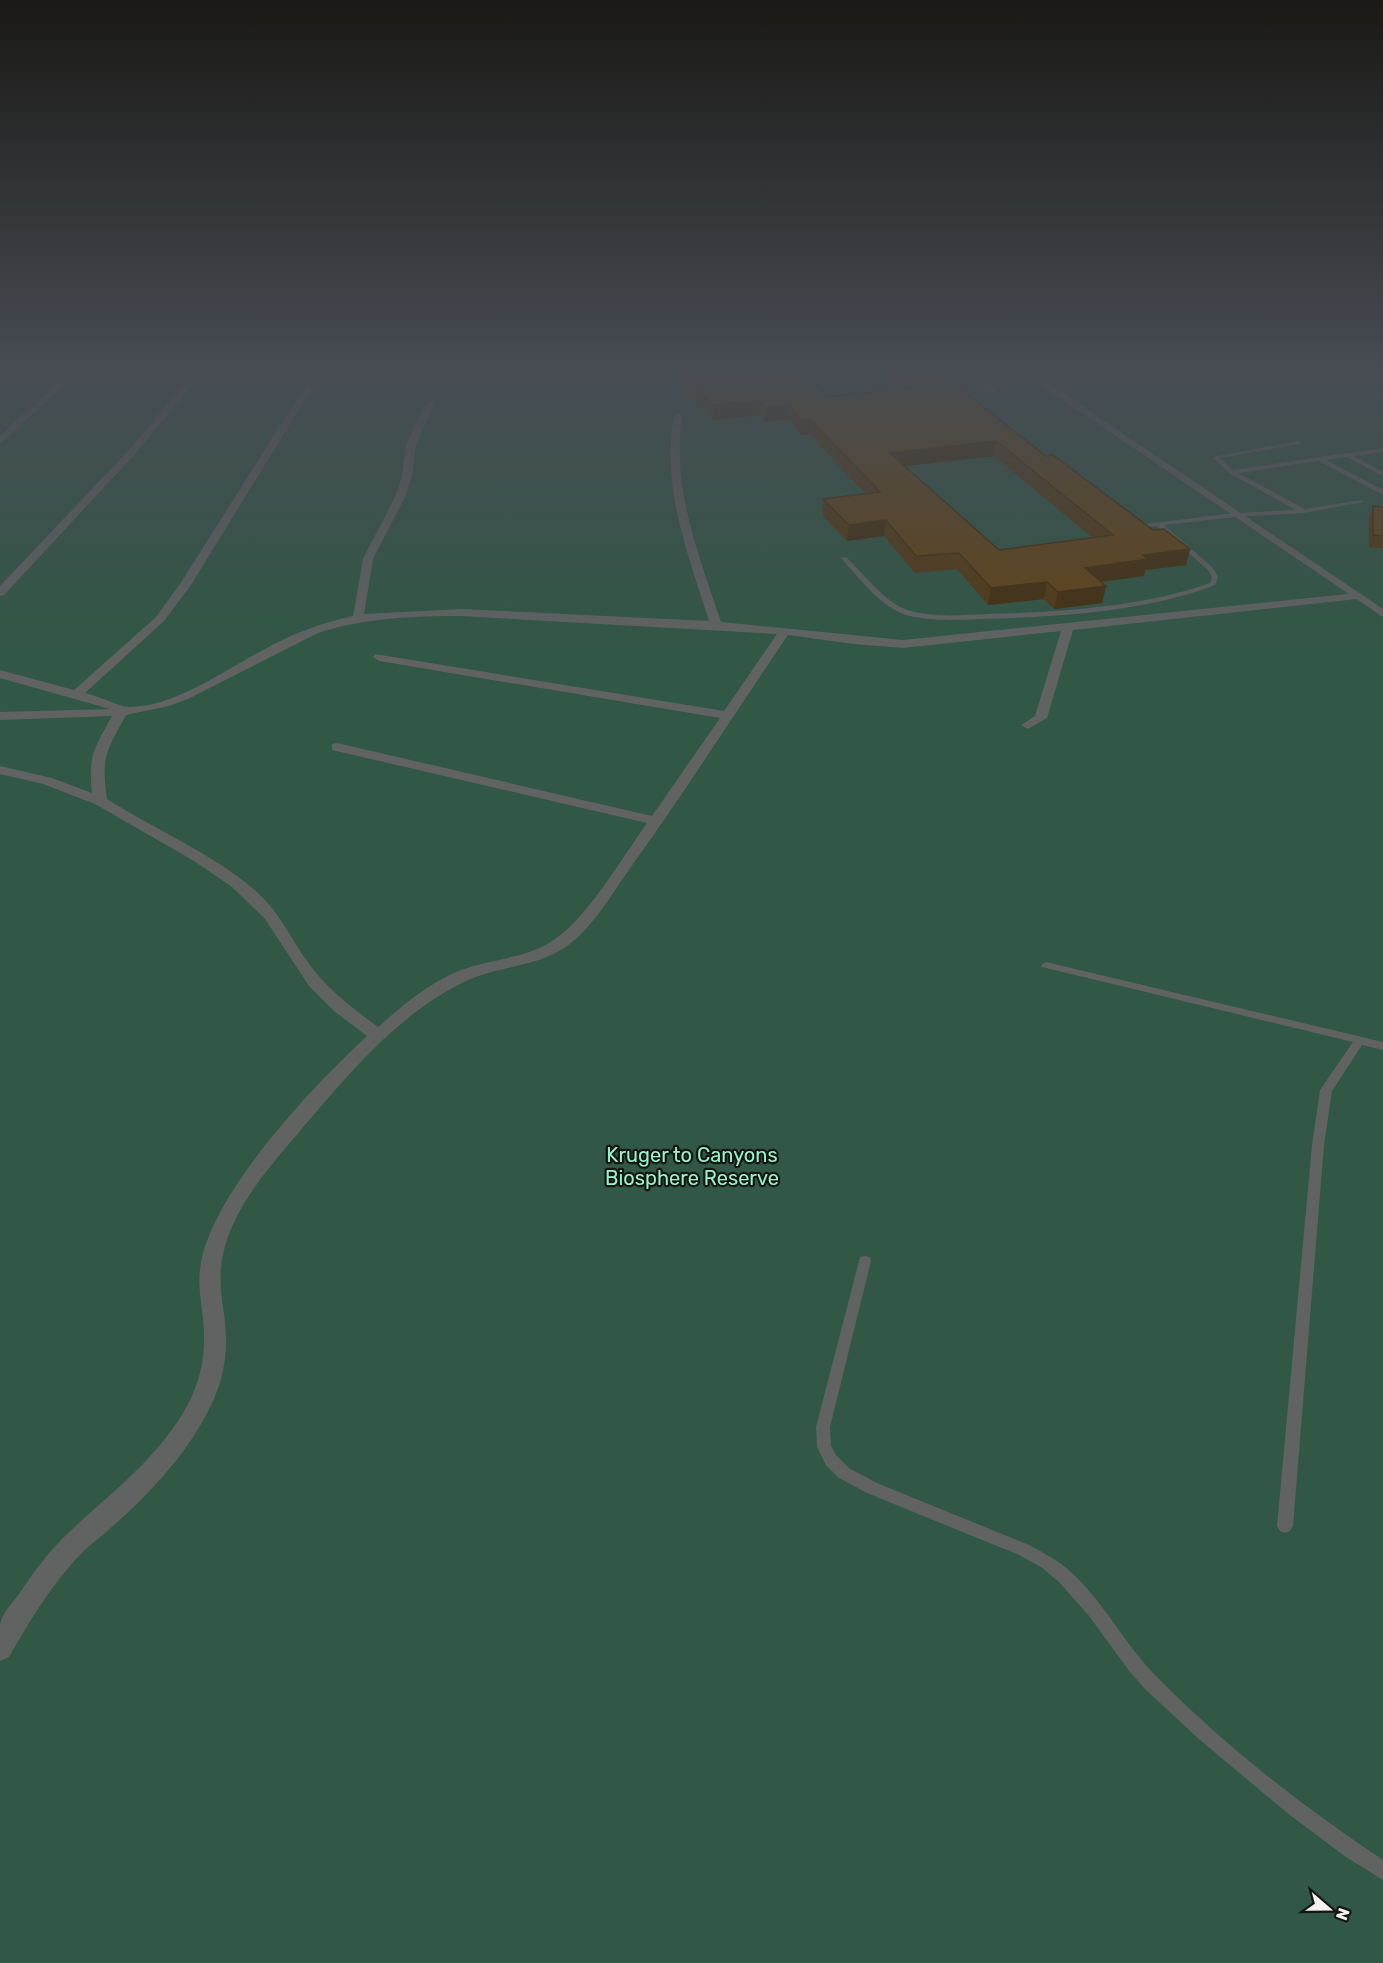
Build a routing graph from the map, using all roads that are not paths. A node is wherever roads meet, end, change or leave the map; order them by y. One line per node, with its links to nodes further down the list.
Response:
1 (124, 461): 19 (street)
2 (263, 461): 28 (street)
3 (408, 461): 22 (street)
4 (674, 461): 23 (street)
5 (1155, 461): 15 (street)
6 (1219, 461): 10 (lane)
7 (1308, 461): 10 (lane)
8 (1322, 461): 12 (lane)
9 (1358, 461): 11 (lane)
10 (1231, 472): 14 (lane)
11 (1383, 474)
12 (1383, 493)
13 (1361, 502): 14 (lane)
14 (1304, 511): 15 (lane)
15 (1234, 515): 16 (lane); 20 (street)
16 (1159, 524): 17 (lane); 18 (lane)
17 (1140, 526)
18 (844, 558)
19 (0, 593)
20 (1357, 596): 21 (street); 24 (street)
21 (1383, 614)
22 (358, 618): 23 (street); 29 (street)
23 (716, 624): 25 (street)
24 (1067, 629): 25 (street); 32 (street)
25 (785, 631): 30 (street)
26 (379, 657): 30 (street)
27 (0, 674): 28 (street)
28 (75, 695): 29 (street)
29 (122, 710): 31 (street); 35 (street)
30 (726, 715): 36 (street)
31 (0, 716)
32 (1028, 725)
33 (337, 747): 36 (street)
34 (0, 770): 35 (street)
35 (100, 801): 38 (street)
36 (656, 821): 38 (street)
37 (1046, 965): 39 (lane)
38 (379, 1036): 43 (street)
39 (1360, 1040): 40 (lane); 42 (lane)
40 (1383, 1046)
41 (865, 1261): 44 (lane)
42 (1285, 1526)
43 (0, 1647)
44 (1383, 1871)

